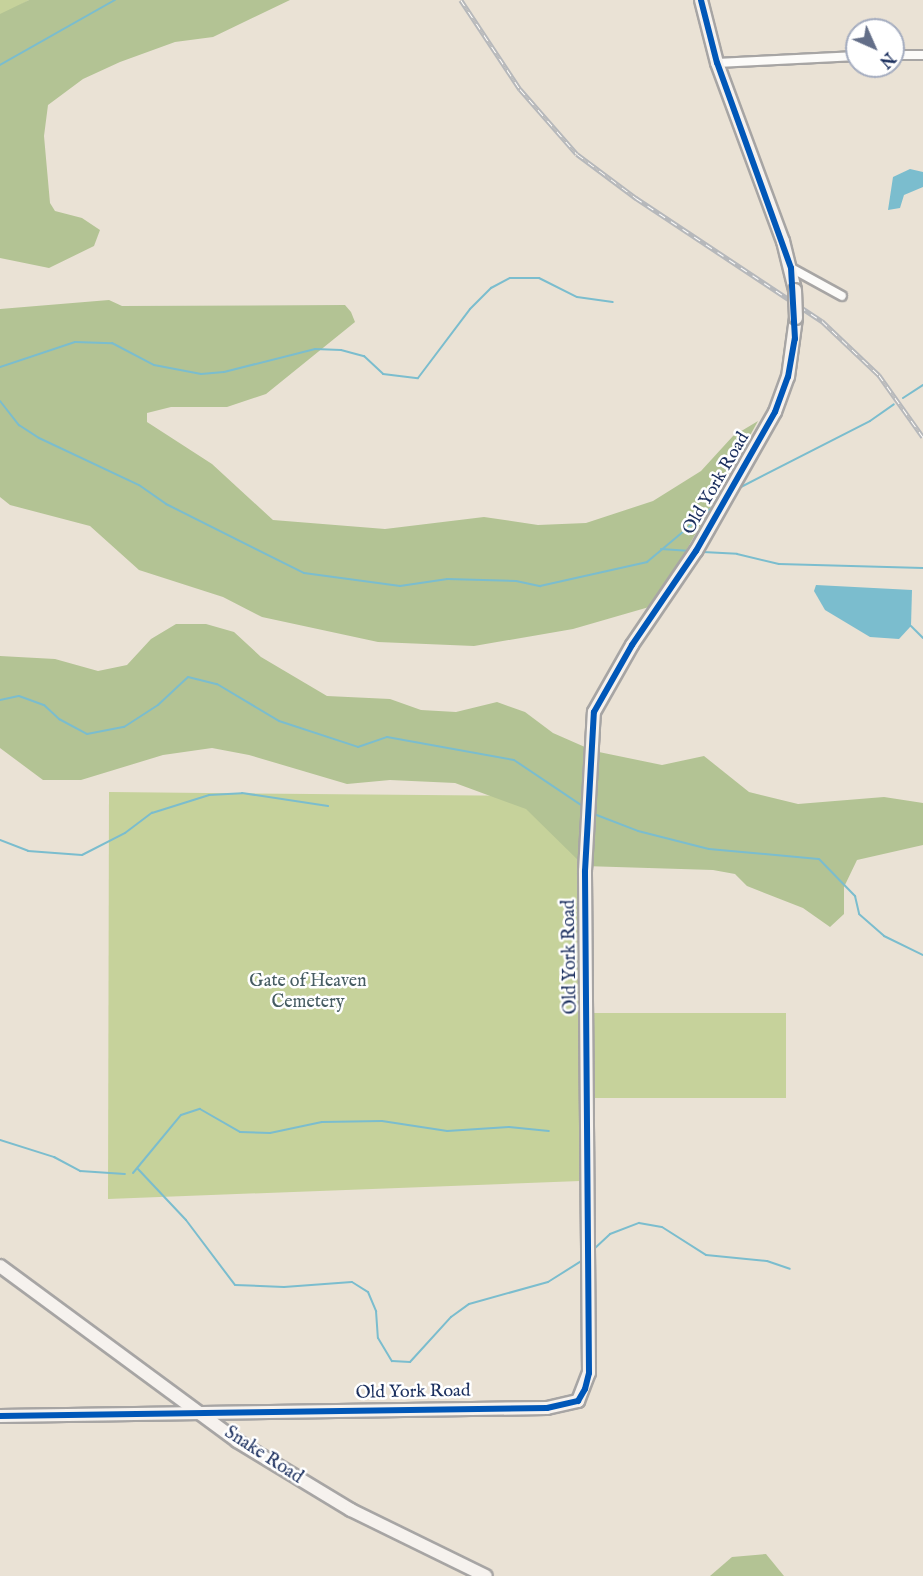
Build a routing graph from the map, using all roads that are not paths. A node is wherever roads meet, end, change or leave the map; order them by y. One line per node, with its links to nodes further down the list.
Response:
1 (702, 0): 5 (street, Old York Road)
2 (905, 55): 3 (street)
3 (923, 56)
4 (845, 57): 5 (street)
5 (717, 63): 6 (street, Old York Road)
6 (791, 268): 7 (street); 9 (street, Old York Road, bridge)
7 (842, 296)
8 (0, 1266): 9 (street, Snake Road)
9 (198, 1413): 10 (street, Old York Road); 11 (street, Snake Road)
10 (0, 1416)
11 (486, 1576)

